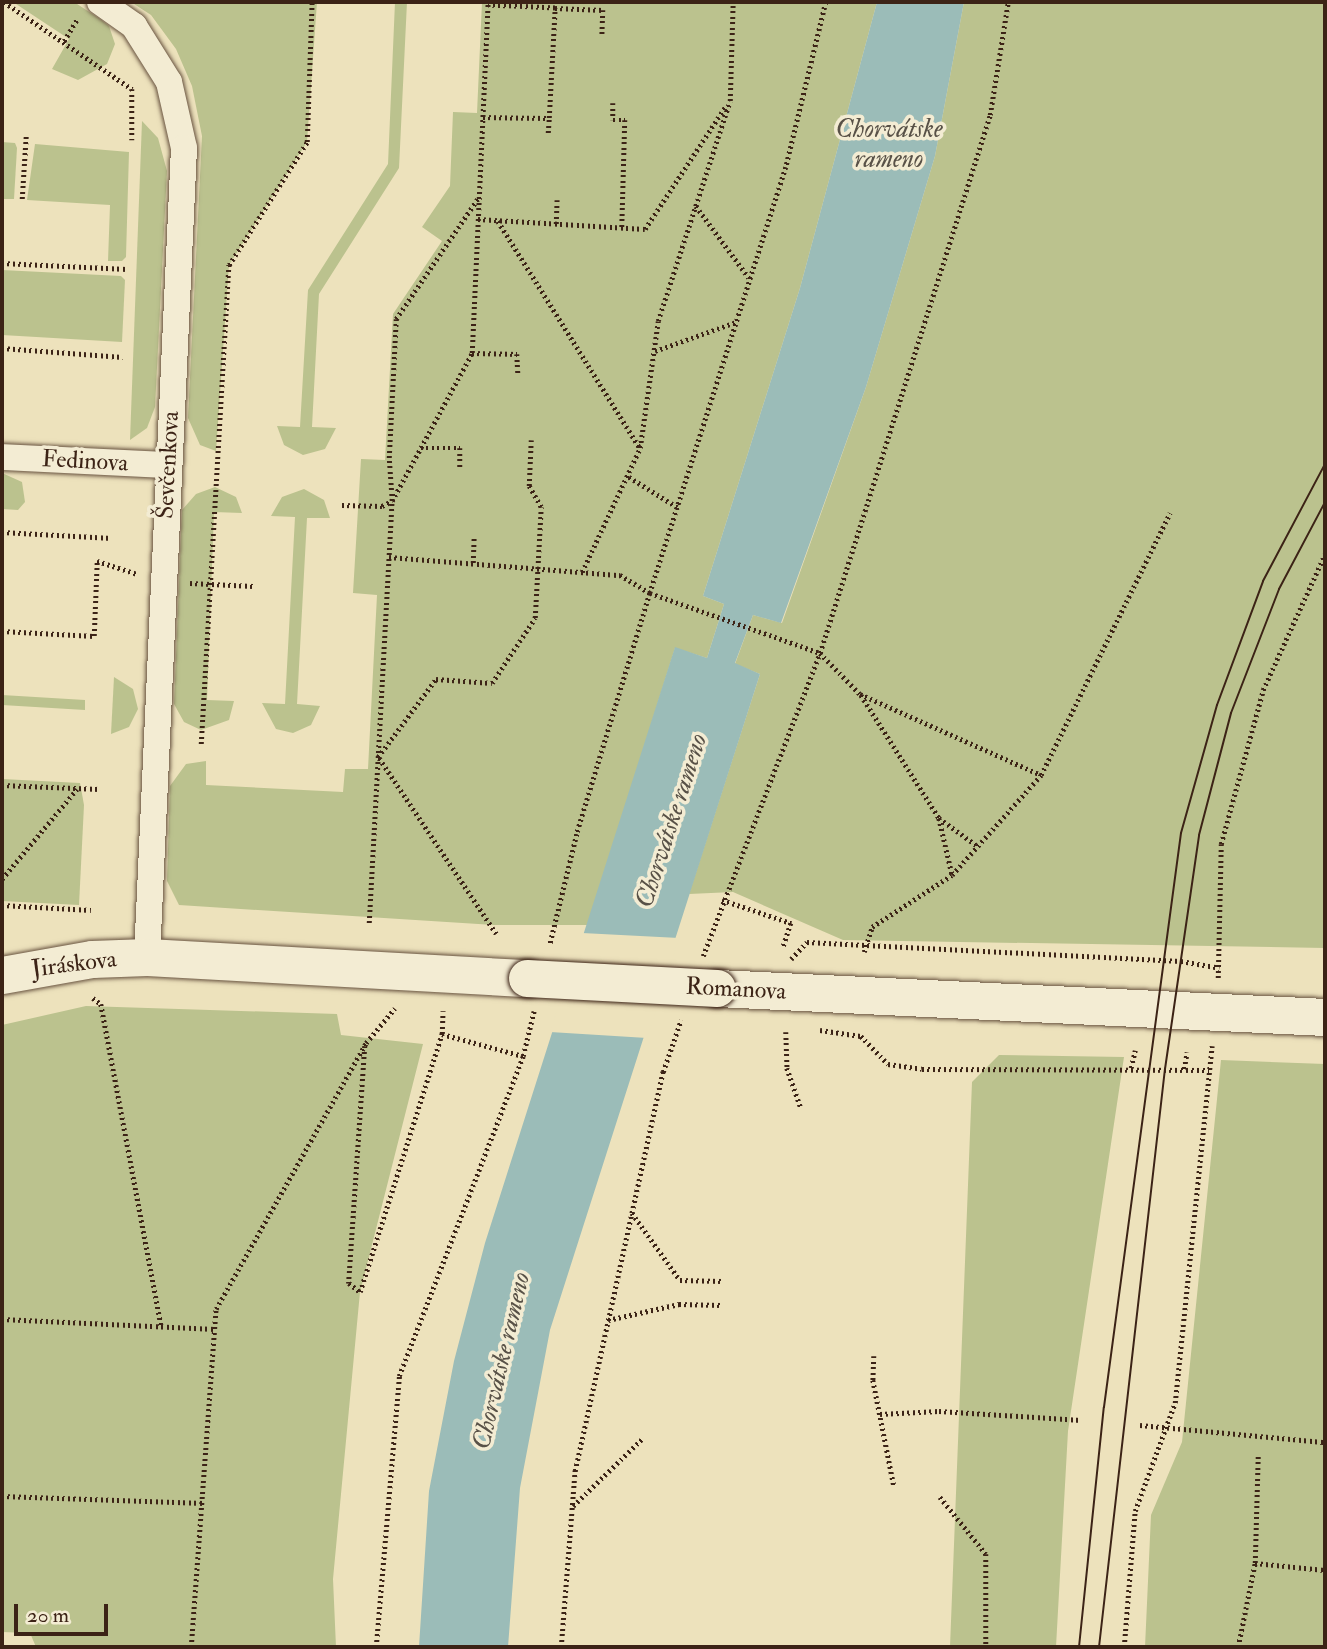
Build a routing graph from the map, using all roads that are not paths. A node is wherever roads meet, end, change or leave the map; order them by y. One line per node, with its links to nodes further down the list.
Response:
1 (100, 2): 3 (street, Ševčenkova)
2 (2, 457): 3 (street, Fedinova)
3 (168, 465): 4 (street, Ševčenkova)
4 (147, 957): 5 (street, Jiráskova); 6 (street, Romanova, bridge)
5 (2, 975)
6 (1325, 1017)

